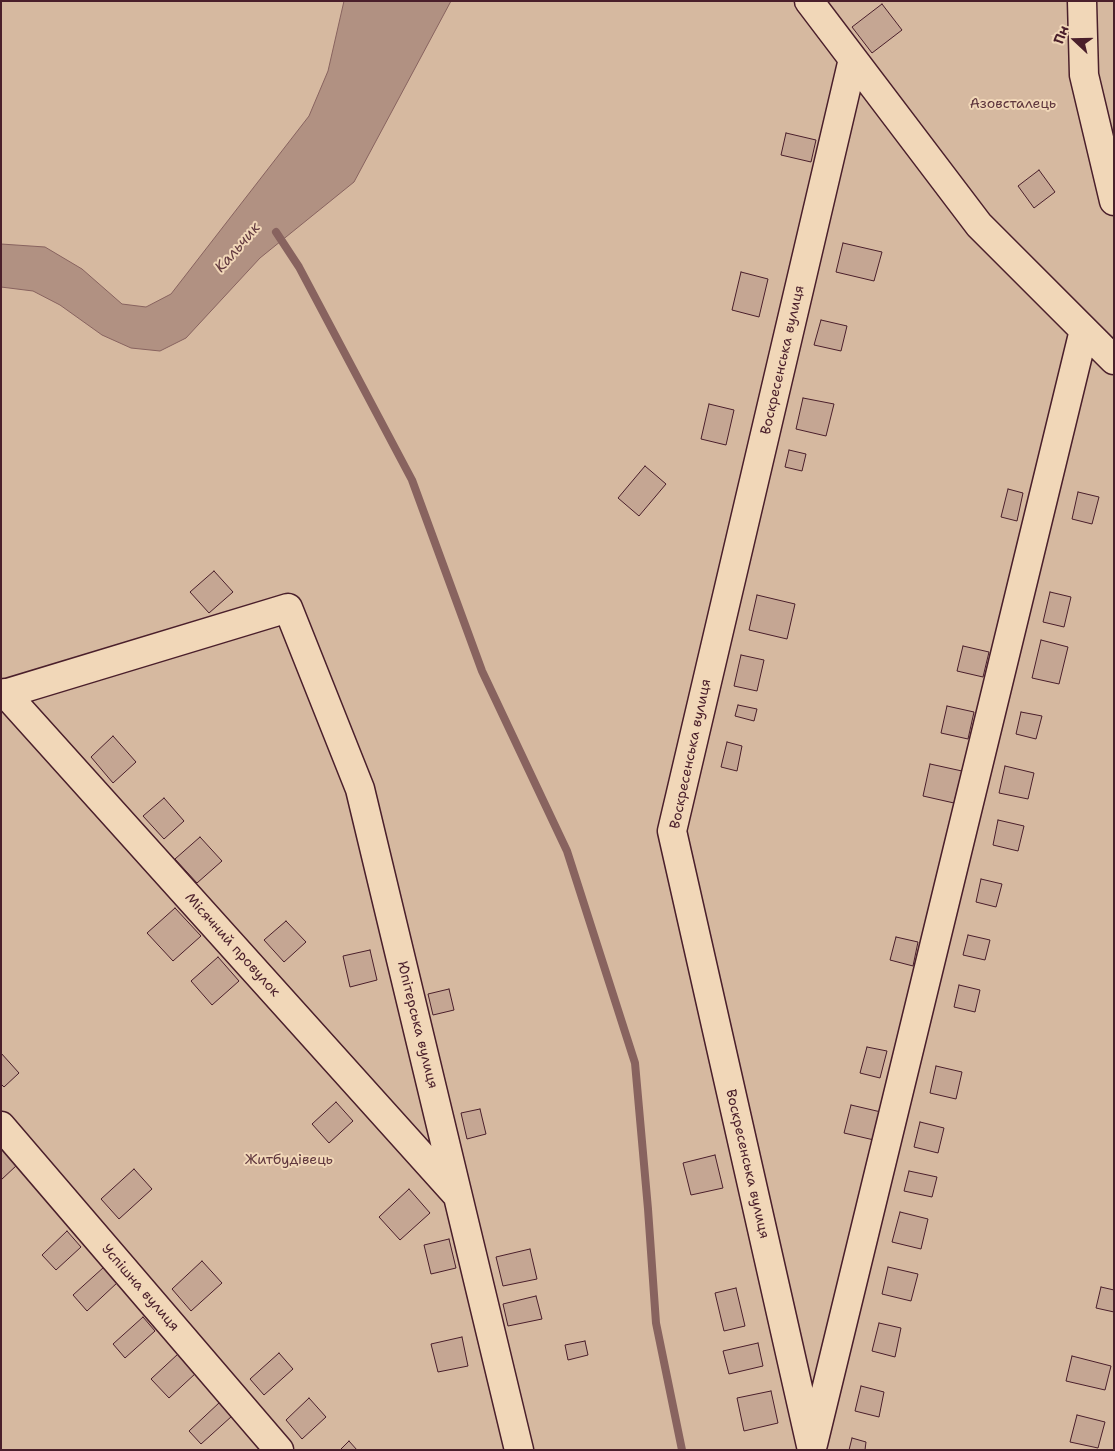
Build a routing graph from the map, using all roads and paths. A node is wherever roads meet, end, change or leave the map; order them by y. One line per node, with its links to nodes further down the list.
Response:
1 (809, 1): 3 (lane)
2 (1082, 1): 4 (lane)
3 (853, 59): 5 (lane); 12 (lane, Воскресенська вулиця)
4 (1114, 201)
5 (1084, 330): 6 (lane); 12 (lane)
6 (1114, 360)
7 (3, 694): 9 (lane, Місячний провулок); 9 (lane, Юпітерська вулиця)
8 (1, 1126): 10 (lane, Успішна вулиця)
9 (458, 1196): 11 (lane, Юпітерська вулиця)
10 (279, 1450)
11 (519, 1450)
12 (812, 1450)

